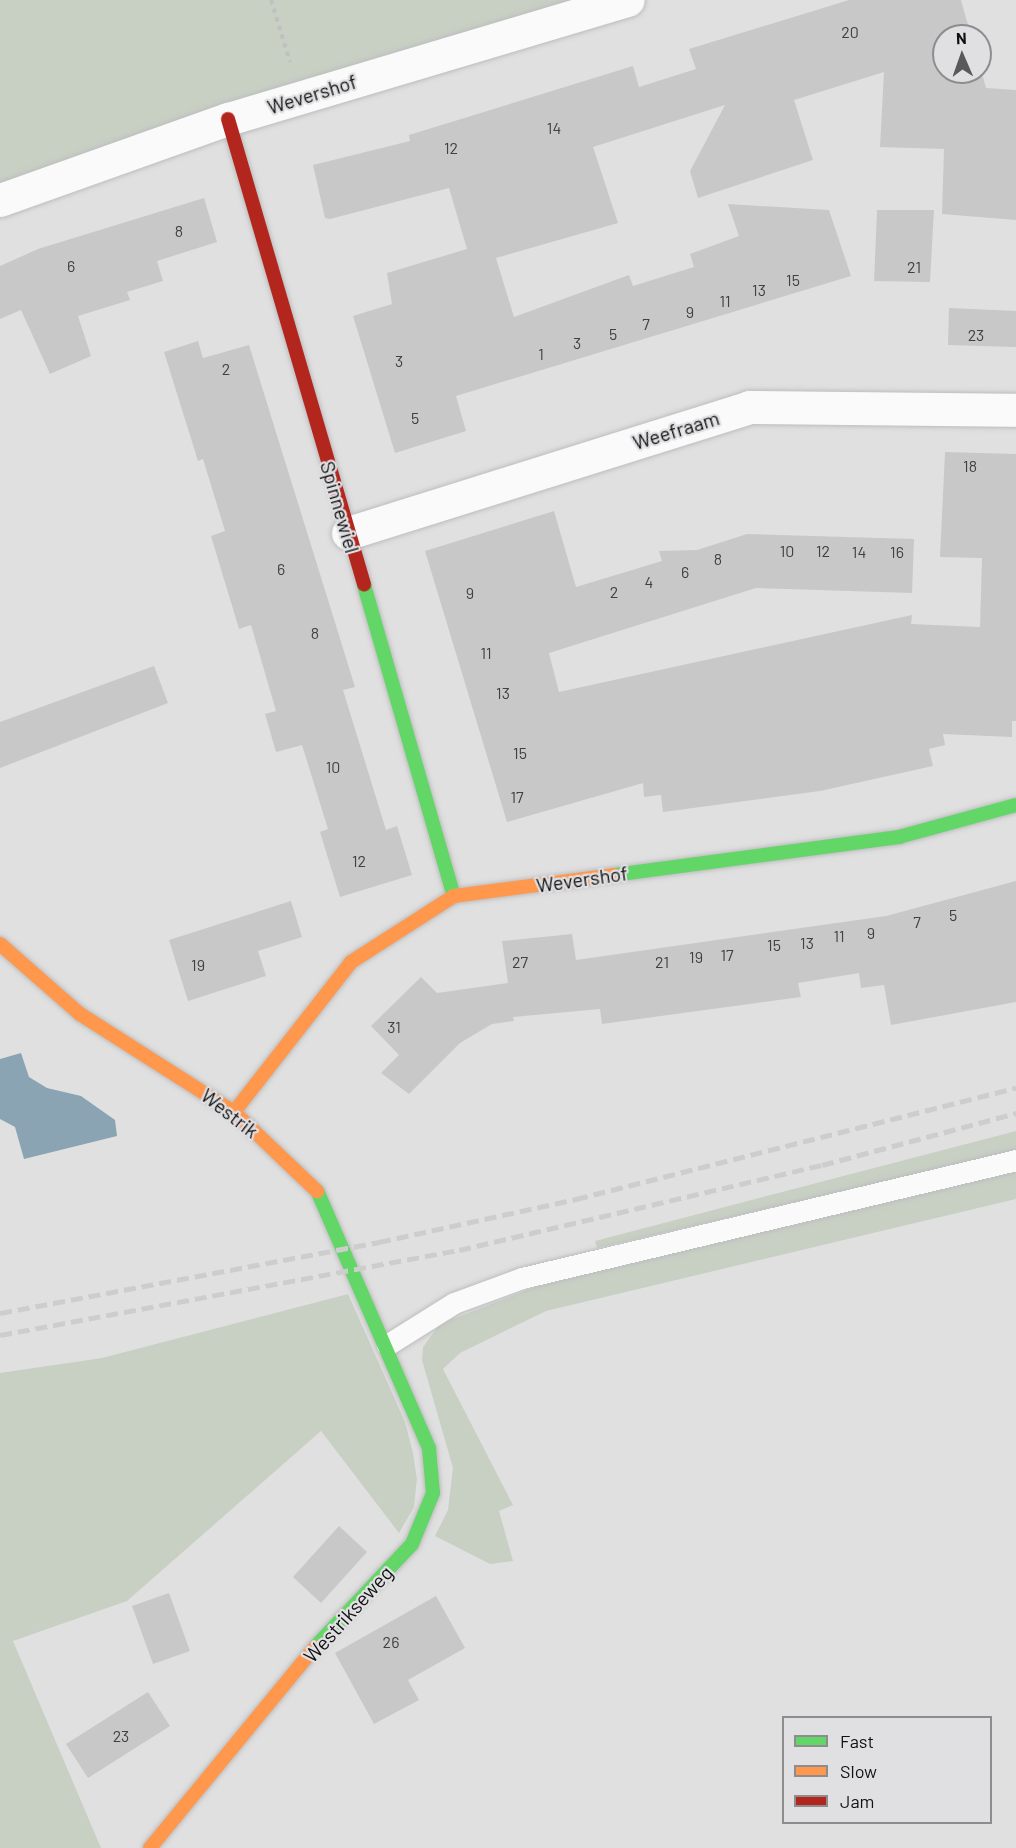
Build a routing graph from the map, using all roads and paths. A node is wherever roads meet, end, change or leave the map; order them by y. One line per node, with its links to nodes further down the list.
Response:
1 (271, 0): 3 (path)
2 (628, 0): 3 (street, Wevershof)
3 (300, 97): 4 (street, Wevershof)
4 (228, 119): 5 (street, Wevershof); 7 (street, Spinnewiel)
5 (0, 200)
6 (1016, 410): 7 (street, Weefraam)
7 (348, 533): 9 (street, Spinnewiel)
8 (1016, 805): 9 (street, Wevershof)
9 (454, 896): 11 (street, Wevershof)
10 (5, 955): 11 (street, Westrik)
11 (234, 1112): 13 (street, Westrik)
12 (1016, 1160): 13 (lane)
13 (387, 1345): 14 (street, Westrikseweg)
14 (150, 1848)

